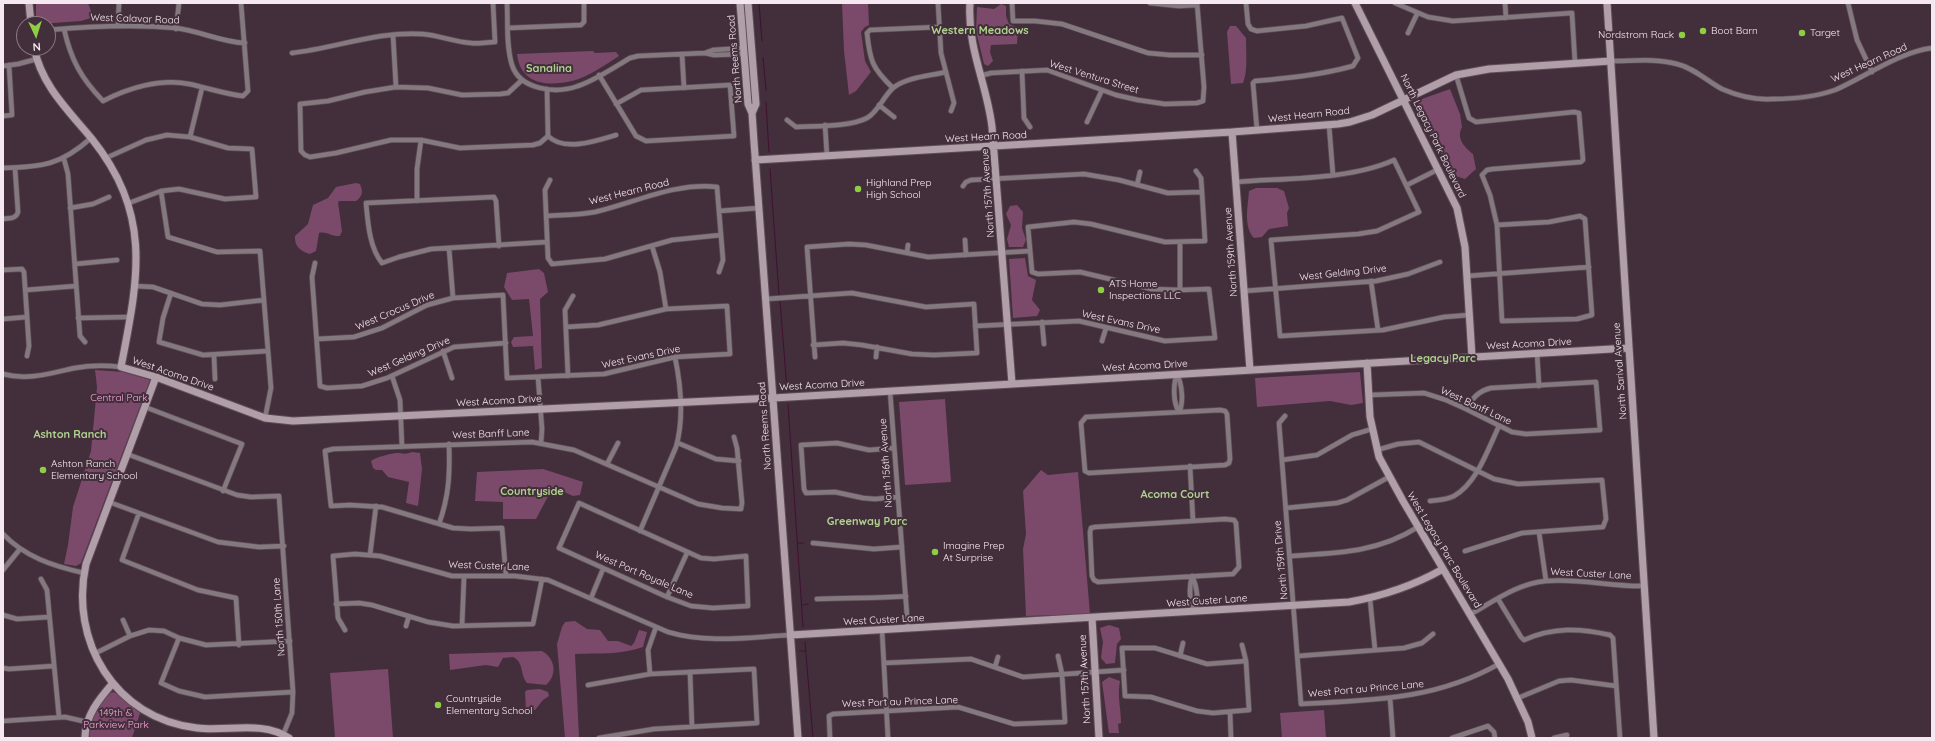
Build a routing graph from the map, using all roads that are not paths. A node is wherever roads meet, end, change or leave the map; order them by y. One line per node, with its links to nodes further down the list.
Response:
1 (29, 3): 22 (street)
2 (119, 3): 24 (street)
3 (179, 3): 26 (street)
4 (241, 3): 32 (street)
5 (493, 3): 31 (street)
6 (507, 3): 27 (street)
7 (584, 3): 27 (street)
8 (740, 3): 34 (street, North Reems Road)
9 (748, 3): 61 (street, North Reems Road)
10 (938, 3): 25 (street)
11 (970, 3): 49 (street, North 157th Avenue)
12 (1012, 3): 37 (street)
13 (1150, 3): 20 (street)
14 (1246, 3): 69 (street)
15 (1355, 3): 57 (street, North Legacy Park Boulevard)
16 (1395, 3): 21 (street)
17 (1505, 3): 23 (street)
18 (1607, 3): 40 (street, North Sarival Avenue)
19 (1848, 3): 46 (street)
20 (1197, 4): 37 (street)
21 (1417, 14): 23 (street); 30 (street)
22 (30, 16)
23 (1506, 18): 41 (street)
24 (118, 26): 26 (street, West Calavar Road); 28 (street, West Calavar Road)
25 (939, 27): 45 (street); 54 (street)
26 (176, 28): 32 (street, West Calavar Road)
27 (508, 28): 50 (street)
28 (64, 29): 29 (street, West Calavar Road); 52 (street)
29 (56, 30)
30 (1408, 33)
31 (394, 35): 35 (street); 51 (street)
32 (245, 43): 52 (street)
33 (1932, 48): 46 (street, West Hearn Road)
34 (744, 51): 36 (street); 61 (street, North Reems Road)
35 (292, 53)
36 (682, 54): 47 (street); 53 (street)
37 (1202, 55): 56 (street, West Ventura Street)
38 (35, 56): 39 (street)
39 (36, 59): 42 (street); 74 (street)
40 (1611, 61): 41 (street, West Hearn Road); 46 (street, West Hearn Road); 157 (street, North Sarival Avenue)
41 (1575, 63): 48 (street, West Hearn Road)
42 (9, 65): 43 (street); 62 (street)
43 (3, 66)
44 (1022, 71): 49 (street, West Ventura Street); 56 (street, West Ventura Street); 68 (street)
45 (946, 72): 54 (street); 60 (street)
46 (1872, 72)
47 (600, 75): 55 (street); 58 (street)
48 (1456, 75): 57 (street, West Hearn Road); 103 (street)
49 (980, 76): 76 (street, North 157th Avenue)
50 (522, 80): 51 (street); 55 (street)
51 (396, 87): 75 (street)
52 (202, 88): 72 (street)
53 (684, 88): 58 (street); 58 (street)
54 (893, 88): 59 (street)
55 (547, 89): 73 (street)
56 (1102, 90): 65 (street)
57 (1403, 99): 67 (street, West Hearn Road); 83 (street, North Legacy Park Boulevard)
58 (616, 104)
59 (879, 105): 63 (street); 66 (street)
60 (951, 111)
61 (752, 113): 80 (street, North Reems Road)
62 (3, 116)
63 (894, 117)
64 (787, 120): 66 (street)
65 (1088, 122)
66 (826, 125): 77 (street)
67 (1329, 125): 69 (street, West Hearn Road); 86 (street)
68 (1030, 127)
69 (1257, 130): 70 (street, West Hearn Road)
70 (1232, 132): 76 (street, West Hearn Road); 89 (street, North 159th Avenue)
71 (616, 135): 73 (street)
72 (190, 136): 78 (street); 93 (street)
73 (548, 136): 75 (street)
74 (91, 138): 78 (street); 79 (street)
75 (421, 140): 96 (street)
76 (994, 146): 77 (street, West Hearn Road); 87 (street, North 157th Avenue)
77 (827, 156): 80 (street, West Hearn Road)
78 (106, 158): 97 (street)
79 (64, 159): 82 (street); 98 (street)
80 (755, 160): 99 (street, North Reems Road)
81 (3, 168): 82 (street)
82 (15, 168): 102 (street)
83 (1439, 169): 91 (street); 124 (street, North Legacy Park Boulevard)
84 (1196, 171): 94 (street)
85 (1140, 172): 90 (street)
86 (1333, 175): 89 (street); 91 (street)
87 (996, 178): 90 (street); 92 (street); 113 (street, North 157th Avenue)
88 (550, 180): 101 (street)
89 (1236, 182): 131 (street, North 159th Avenue)
90 (1137, 185): 94 (street)
91 (1407, 185): 128 (street)
92 (963, 186)
93 (161, 191): 97 (street); 137 (street)
94 (1202, 192): 107 (street)
95 (109, 197): 98 (street)
96 (417, 201): 109 (street); 111 (street)
97 (128, 203): 127 (street)
98 (70, 208): 119 (street)
99 (759, 208): 100 (street); 136 (street, North Reems Road)
100 (719, 211): 101 (street, West Hearn Road); 104 (street)
101 (546, 216): 106 (street)
102 (3, 219)
103 (1497, 225): 120 (street); 123 (street)
104 (721, 235): 110 (street); 122 (street)
105 (965, 240): 115 (street)
106 (547, 242): 109 (street); 110 (street)
107 (1180, 242): 112 (street); 130 (street)
108 (908, 245): 114 (street)
109 (499, 246): 111 (street)
110 (652, 246): 138 (street)
111 (449, 248): 135 (street)
112 (1030, 251): 113 (street); 130 (street)
113 (1002, 253): 115 (street); 145 (street, North 157th Avenue)
114 (907, 254): 115 (street); 134 (street)
115 (966, 255)
116 (117, 260): 119 (street)
117 (315, 262): 150 (street)
118 (1440, 262): 125 (street, West Gelding Drive)
119 (75, 264): 126 (street)
120 (1589, 267): 123 (street); 123 (street)
121 (3, 270): 129 (street)
122 (719, 272)
123 (1499, 274): 124 (street)
124 (1467, 276): 139 (street, North Legacy Park Boulevard)
125 (1371, 281): 128 (street, West Gelding Drive); 149 (street)
126 (76, 286): 129 (street); 142 (street)
127 (135, 286): 132 (street); 141 (street)
128 (1276, 288): 131 (street, West Gelding Drive); 149 (street)
129 (26, 290): 140 (street)
130 (1180, 290): 148 (street, West Evans Drive)
131 (1244, 291): 169 (street, North 159th Avenue)
132 (171, 294): 137 (street); 162 (street)
133 (573, 296): 147 (street)
134 (809, 296): 136 (street); 146 (street); 155 (street)
135 (453, 298): 150 (street, West Crocus Drive); 153 (street, West Crocus Drive)
136 (766, 299): 184 (street, North Reems Road)
137 (264, 300): 158 (street)
138 (666, 309): 147 (street); 165 (street, West Evans Drive)
139 (1469, 315): 149 (street); 164 (street, North Legacy Park Boulevard)
140 (27, 317): 143 (street); 161 (street)
141 (130, 317): 142 (street); 168 (street)
142 (78, 318): 152 (street)
143 (3, 319)
144 (1042, 322): 145 (street, West Evans Drive); 148 (street, West Evans Drive); 154 (street)
145 (1007, 323): 146 (street, West Evans Drive); 178 (street, North 157th Avenue)
146 (975, 326): 156 (street)
147 (566, 327): 173 (street)
148 (1106, 328): 151 (street)
149 (1378, 330)
150 (317, 339): 172 (street, West Gelding Drive)
151 (1102, 341)
152 (85, 342)
153 (506, 343): 159 (street, West Gelding Drive); 175 (street, West Evans Drive)
154 (1044, 344)
155 (813, 345): 156 (street); 166 (street)
156 (877, 347): 163 (street)
157 (1628, 348): 160 (street, West Acoma Drive); 242 (street, North Sarival Avenue)
158 (268, 351): 162 (street); 192 (street)
159 (443, 351): 172 (street, West Gelding Drive); 176 (street)
160 (1537, 353): 164 (street, West Acoma Drive); 179 (street)
161 (27, 356)
162 (214, 356): 177 (street)
163 (876, 357)
164 (1472, 357): 167 (street, West Acoma Drive)
165 (675, 358): 173 (street, West Evans Drive); 185 (street)
166 (815, 358)
167 (1367, 363): 169 (street, West Acoma Drive); 181 (street, West Legacy Parc Boulevard)
168 (121, 367): 170 (street, West Acoma Drive); 174 (street, West Acoma Drive)
169 (1250, 370): 171 (street, West Acoma Drive)
170 (3, 374)
171 (1177, 374): 178 (street, West Acoma Drive); 182 (street); 183 (street)
172 (392, 376): 190 (street)
173 (568, 376): 175 (street, West Evans Drive)
174 (156, 377): 186 (street); 192 (street, West Acoma Drive)
175 (538, 377): 188 (street)
176 (452, 378)
177 (214, 379)
178 (1012, 384): 180 (street, West Acoma Drive)
179 (1539, 386): 187 (street); 193 (street, West Banff Lane)
180 (890, 391): 184 (street, West Acoma Drive); 201 (street, North 156th Avenue)
181 (1369, 395): 187 (street, West Banff Lane); 194 (street, West Legacy Parc Boulevard)
182 (1175, 397): 183 (street); 189 (street)
183 (1181, 397): 189 (street)
184 (773, 398): 185 (street, West Acoma Drive); 267 (street, North Reems Road)
185 (680, 402): 188 (street, West Acoma Drive); 198 (street)
186 (145, 407): 203 (street); 211 (street)
187 (1466, 409): 193 (street, West Banff Lane)
188 (540, 410): 190 (street, West Acoma Drive); 196 (street)
189 (1179, 412): 207 (street); 207 (street)
190 (401, 416): 192 (street, West Acoma Drive); 200 (street)
191 (1285, 416): 204 (street, North 159th Drive)
192 (265, 418)
193 (1499, 426): 208 (street)
194 (1372, 429): 202 (street, West Legacy Parc Boulevard); 204 (street)
195 (734, 437): 205 (street)
196 (541, 443): 199 (street, West Banff Lane); 206 (street, West Banff Lane)
197 (618, 443): 206 (street)
198 (678, 443): 205 (street); 210 (street)
199 (449, 444): 200 (street, West Banff Lane); 219 (street)
200 (402, 447): 215 (street, West Banff Lane)
201 (894, 448): 212 (street, North 156th Avenue); 212 (street)
202 (1377, 450): 208 (street); 209 (street, West Legacy Parc Boulevard)
203 (127, 454): 211 (street); 214 (street)
204 (1282, 460): 216 (street, North 159th Drive)
205 (739, 461): 210 (street, West Banff Lane)
206 (607, 464): 210 (street, West Banff Lane)
207 (1190, 466): 218 (street)
208 (1477, 471): 213 (street); 222 (street)
209 (1389, 477): 216 (street); 220 (street, West Legacy Parc Boulevard)
210 (659, 487): 221 (street)
211 (223, 491): 225 (street, North 150th Lane)
212 (898, 497): 226 (street, North 156th Avenue)
213 (1430, 501)
214 (109, 502): 217 (street); 235 (street)
215 (376, 506): 219 (street); 230 (street)
216 (1286, 508): 231 (street, North 159th Drive)
217 (139, 513): 225 (street); 272 (street)
218 (1193, 521): 237 (street); 237 (street)
219 (439, 524): 236 (street)
220 (1418, 527): 231 (street); 233 (street, West Legacy Parc Boulevard)
221 (640, 531): 229 (street); 232 (street, West Port Royale Lane)
222 (1539, 532): 228 (street); 241 (street)
223 (3, 534): 227 (street)
224 (813, 544): 226 (street)
225 (284, 546): 270 (street, North 150th Lane)
226 (902, 547): 245 (street, North 156th Avenue)
227 (20, 549): 234 (street); 235 (street)
228 (1465, 551)
229 (687, 553): 247 (street); 247 (street, West Port Royale Lane)
230 (370, 555): 238 (street, West Custer Lane); 251 (street, West Custer Lane)
231 (1290, 556): 252 (street, North 159th Drive)
232 (603, 569): 246 (street); 247 (street, West Port Royale Lane)
233 (1444, 569): 249 (street, West Custer Lane); 254 (street, West Legacy Parc Boulevard)
234 (3, 570)
235 (84, 573): 275 (street)
236 (506, 576): 238 (street, West Custer Lane); 240 (street, West Custer Lane)
237 (1192, 576): 243 (street); 244 (street)
238 (464, 577): 261 (street)
239 (41, 579): 257 (street)
240 (542, 579): 246 (street, West Custer Lane); 261 (street)
241 (1546, 581): 242 (street, West Custer Lane); 250 (street, West Custer Lane)
242 (1645, 586): 319 (street, North Sarival Avenue)
243 (1190, 591): 244 (street); 253 (street)
244 (1196, 591): 253 (street)
245 (906, 596): 248 (street); 263 (street, North 156th Avenue)
246 (591, 598): 262 (street, West Custer Lane)
247 (667, 598)
248 (817, 599)
249 (1370, 599): 252 (street, West Custer Lane); 274 (street)
250 (1498, 599): 254 (street, West Custer Lane); 293 (street)
251 (336, 604): 256 (street); 264 (street)
252 (1294, 606): 253 (street, West Custer Lane); 278 (street, North 159th Drive)
253 (1195, 612): 258 (street, West Custer Lane)
254 (1471, 614): 282 (street, West Legacy Parc Boulevard)
255 (3, 615): 257 (street)
256 (409, 616): 260 (street); 261 (street)
257 (49, 617): 283 (street)
258 (1092, 618): 263 (street, West Custer Lane); 288 (street, North 157th Avenue)
259 (123, 620): 268 (street)
260 (406, 626)
261 (462, 626)
262 (656, 627): 267 (street, West Custer Lane); 289 (street)
263 (908, 629): 265 (street, West Custer Lane)
264 (345, 630)
265 (882, 630): 267 (street, West Custer Lane); 281 (street)
266 (1433, 634): 274 (street)
267 (791, 635): 308 (street, North Reems Road)
268 (130, 636): 269 (street); 275 (street)
269 (179, 638): 272 (street); 294 (street)
270 (290, 642): 272 (street); 294 (street, North 150th Lane)
271 (1183, 643): 277 (street)
272 (239, 644)
273 (1242, 645): 280 (street)
274 (1375, 650): 278 (street)
275 (94, 654): 291 (street)
276 (1058, 656): 290 (street)
277 (1180, 656): 280 (street); 286 (street)
278 (1298, 656): 297 (street, North 159th Drive)
279 (998, 657): 284 (street)
280 (1246, 661): 299 (street)
281 (884, 662): 284 (street); 298 (street)
282 (1499, 664): 295 (street, West Port au Prince Lane); 296 (street, West Legacy Parc Boulevard)
283 (54, 666): 285 (street); 300 (street)
284 (995, 667): 290 (street)
285 (3, 668)
286 (1124, 670): 288 (street); 299 (street)
287 (690, 672): 289 (street); 303 (street); 303 (street)
288 (1095, 672): 290 (street); 311 (street, North 157th Avenue)
289 (650, 674): 292 (street)
290 (1062, 674): 298 (street, West Port au Prince Lane)
291 (113, 683): 302 (street); 305 (street)
292 (588, 685)
293 (1616, 686): 296 (street); 318 (street)
294 (293, 692): 305 (street, North 150th Lane)
295 (1390, 698): 297 (street, West Port au Prince Lane); 313 (street)
296 (1518, 698): 316 (street, West Legacy Parc Boulevard)
297 (1301, 704)
298 (887, 710): 309 (street, West Port au Prince Lane); 310 (street)
299 (1230, 712): 312 (street)
300 (59, 717): 301 (street); 302 (street)
301 (3, 721)
302 (87, 722): 306 (street)
303 (692, 728): 307 (street)
304 (1567, 735): 317 (street)
305 (286, 736)
306 (85, 738)
307 (599, 738)
308 (798, 738)
309 (830, 738)
310 (888, 738)
311 (1099, 738)
312 (1231, 738)
313 (1393, 738)
314 (1452, 738): 315 (street)
315 (1495, 738)
316 (1532, 738)
317 (1554, 738)
318 (1620, 738)
319 (1654, 738)

